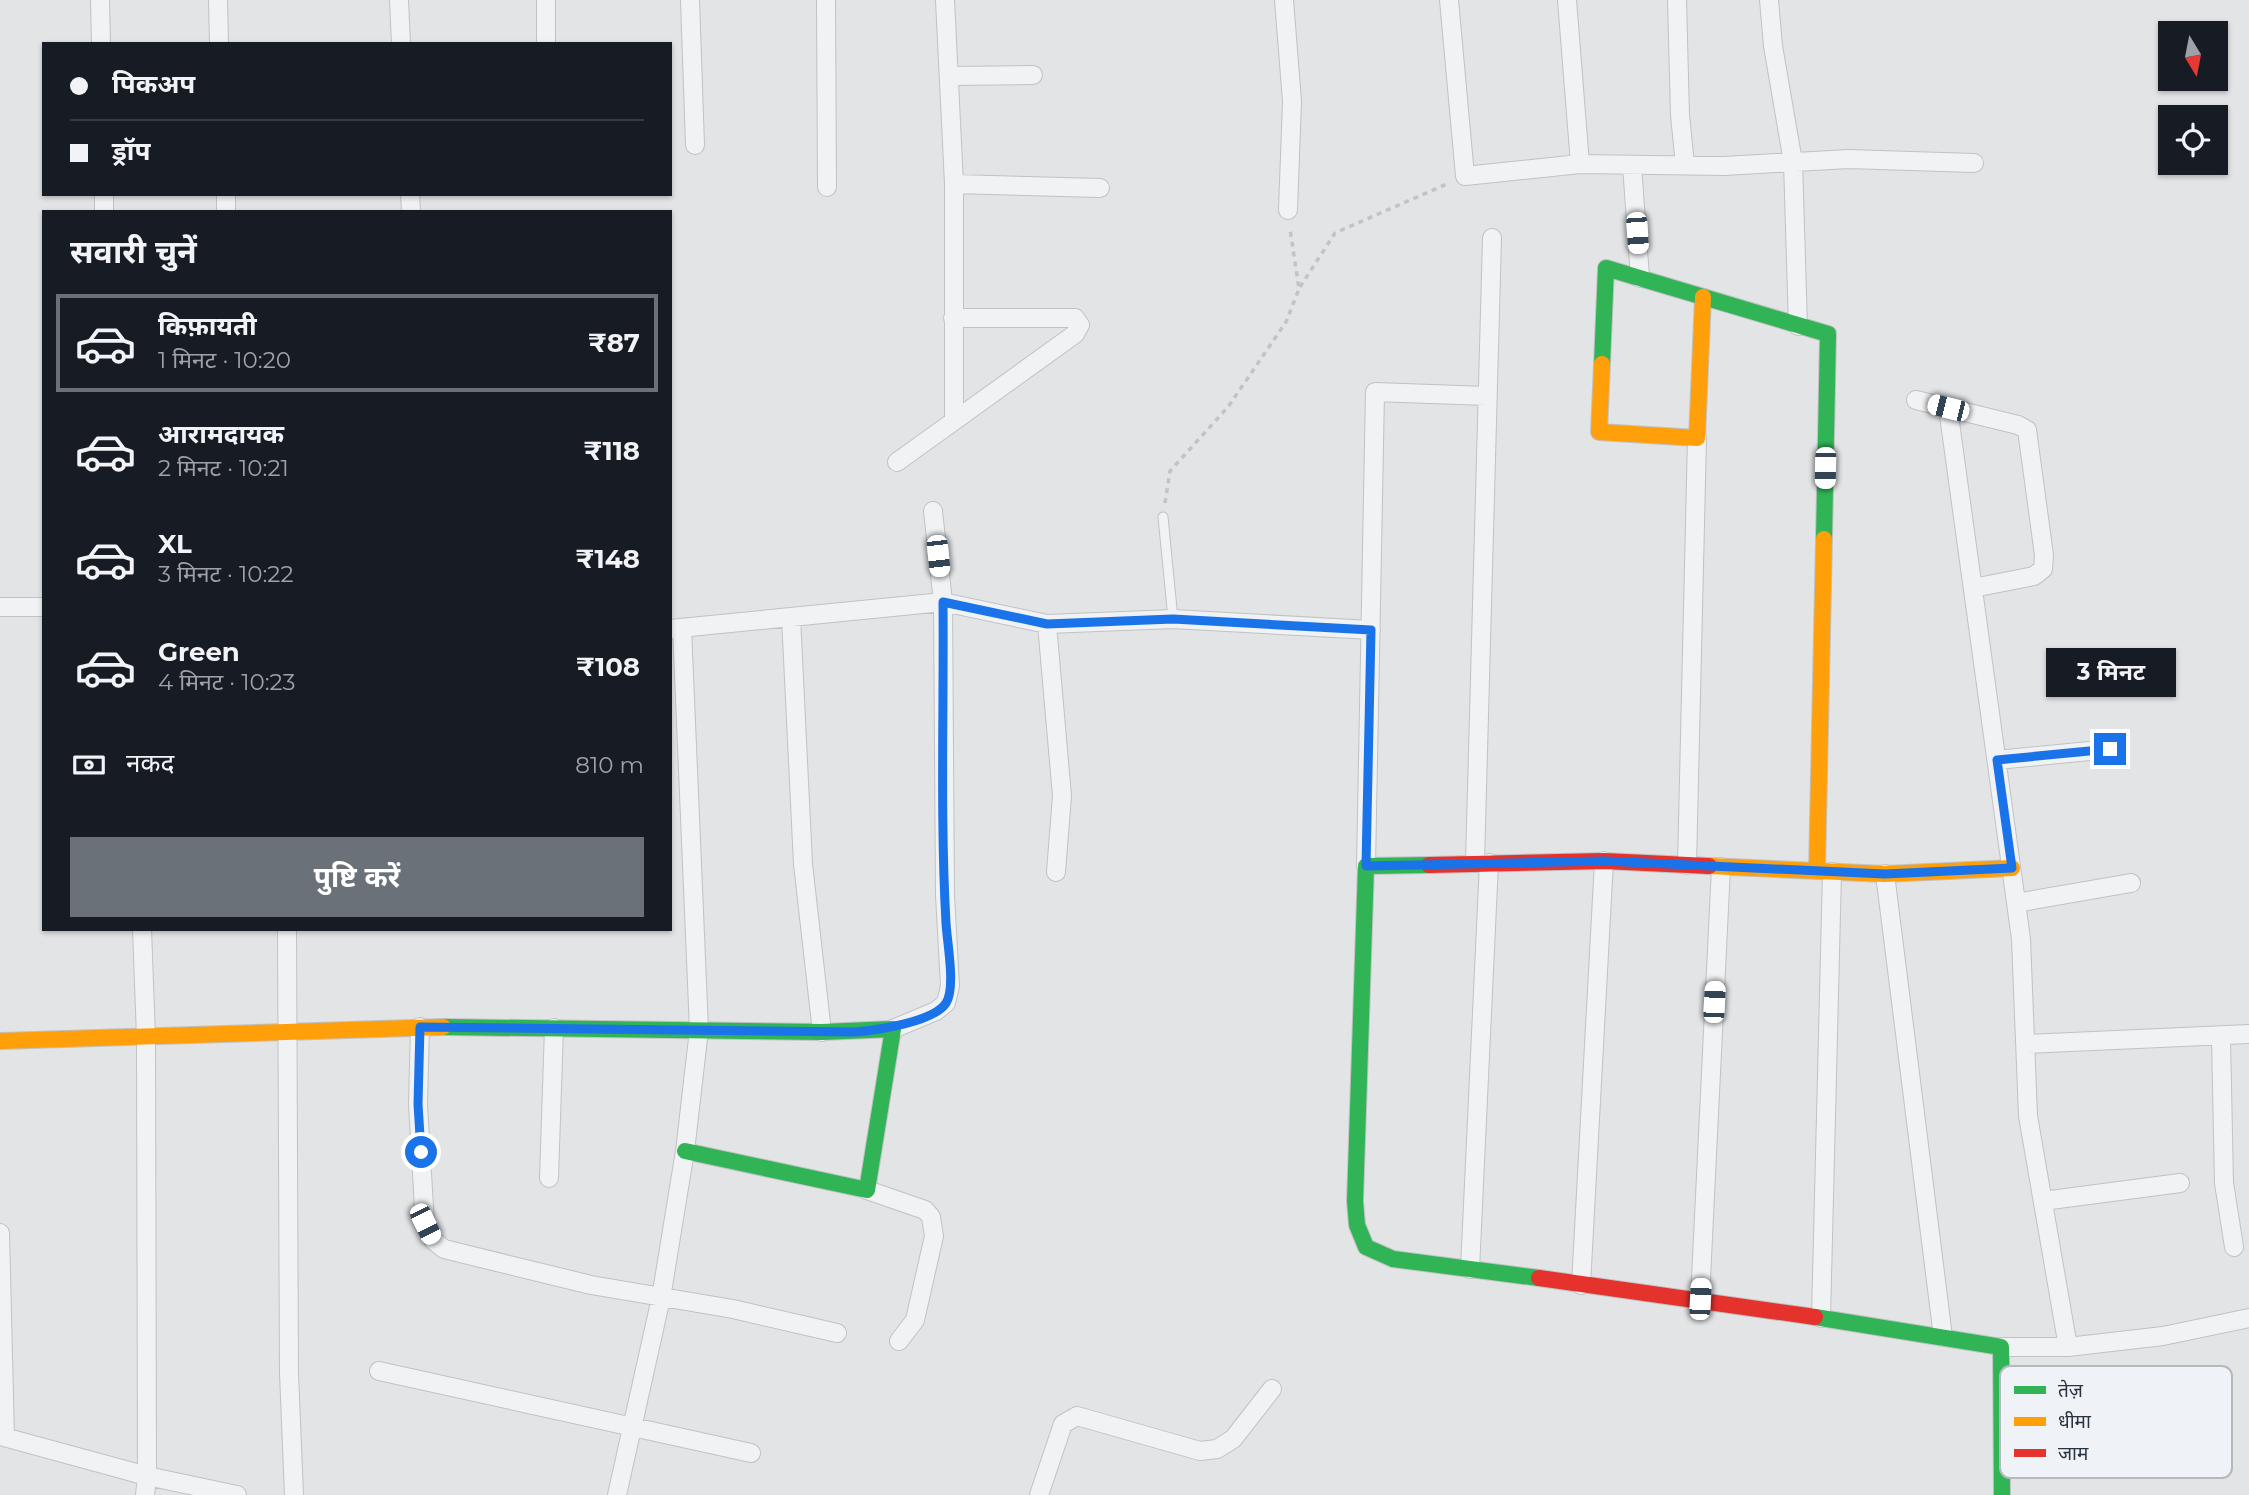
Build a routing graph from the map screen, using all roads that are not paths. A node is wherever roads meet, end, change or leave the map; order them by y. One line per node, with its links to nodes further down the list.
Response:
1 (100, 0): 13 (street)
2 (218, 0): 14 (street)
3 (399, 0): 15 (street)
4 (546, 0): 16 (street)
5 (690, 0): 19 (street)
6 (826, 0): 26 (street)
7 (945, 0): 18 (street)
8 (1284, 0): 28 (street)
9 (1449, 0): 22 (street)
10 (1567, 0): 22 (street)
11 (1677, 0): 24 (street)
12 (1769, 0): 20 (street)
13 (101, 42)
14 (219, 42)
15 (401, 42)
16 (546, 42)
17 (1033, 75): 18 (street)
18 (948, 76): 25 (street)
19 (695, 145)
20 (1793, 162): 21 (street); 24 (street); 33 (street)
21 (1974, 163)
22 (1580, 164): 23 (street)
23 (1632, 165): 24 (street); 30 (street)
24 (1685, 165)
25 (954, 184): 27 (street); 32 (street)
26 (827, 187)
27 (1100, 188)
28 (1288, 210)
29 (1492, 237): 34 (street)
30 (1640, 278): 31 (street); 38 (street)
31 (1703, 297): 33 (street); 38 (street)
32 (953, 318): 37 (street); 37 (street)
33 (1798, 326): 59 (street)
34 (1487, 396): 50 (street); 54 (street)
35 (1916, 400): 36 (street)
36 (1948, 408): 42 (street); 42 (street)
37 (954, 421): 39 (street)
38 (1697, 438): 55 (street)
39 (897, 462)
40 (933, 511): 43 (street)
41 (1163, 517): 47 (lane)
42 (1973, 587): 52 (street)
43 (943, 602): 46 (street); 48 (street); 68 (street)
44 (0, 607): 45 (street)
45 (42, 607)
46 (791, 617): 49 (street); 70 (street)
47 (1173, 619): 48 (street); 50 (street)
48 (1047, 624): 60 (street)
49 (676, 628): 69 (street)
50 (1371, 630): 56 (street)
51 (2110, 749): 52 (street)
52 (1997, 760): 58 (street)
53 (1604, 861): 54 (street); 55 (street); 85 (street)
54 (1482, 863): 56 (street); 84 (street)
55 (1687, 865): 57 (street)
56 (1366, 866): 84 (street)
57 (1721, 867): 59 (street); 87 (street)
58 (2012, 868): 61 (street); 63 (street)
59 (1825, 871): 61 (street); 88 (street)
60 (1056, 872)
61 (1885, 874): 91 (street)
62 (2132, 883): 63 (street)
63 (2016, 902): 76 (street)
64 (142, 931): 73 (street)
65 (287, 931): 71 (street)
66 (420, 1027): 67 (street); 71 (street); 86 (street)
67 (554, 1028): 69 (street); 78 (street)
68 (893, 1029): 70 (street); 80 (street)
69 (699, 1030): 70 (street); 77 (street)
70 (822, 1032)
71 (288, 1033): 73 (street); 104 (street)
72 (2249, 1034): 74 (street)
73 (146, 1037): 75 (street); 101 (street)
74 (2221, 1038): 76 (street); 83 (street)
75 (0, 1041)
76 (2025, 1044): 81 (street)
77 (685, 1151): 80 (street); 86 (street)
78 (549, 1178)
79 (2180, 1183): 81 (street)
80 (867, 1190): 92 (street)
81 (2043, 1201): 94 (street)
82 (0, 1233): 99 (street)
83 (2234, 1247)
84 (1470, 1269): 85 (street)
85 (1581, 1285): 87 (street)
86 (661, 1298): 90 (street); 98 (street)
87 (1700, 1299): 88 (street)
88 (1821, 1318): 91 (street)
89 (2249, 1318): 94 (street)
90 (837, 1333)
91 (1942, 1337): 93 (street)
92 (899, 1341)
93 (2001, 1346): 94 (street); 95 (street)
94 (2068, 1347)
95 (2002, 1366)
96 (379, 1371): 98 (street)
97 (1272, 1390): 106 (street)
98 (632, 1427): 100 (street); 105 (street)
99 (2, 1437): 101 (street)
100 (751, 1453)
101 (147, 1476): 102 (street); 103 (street)
102 (145, 1495)
103 (237, 1495)
104 (294, 1495)
105 (617, 1495)
106 (1039, 1495)

